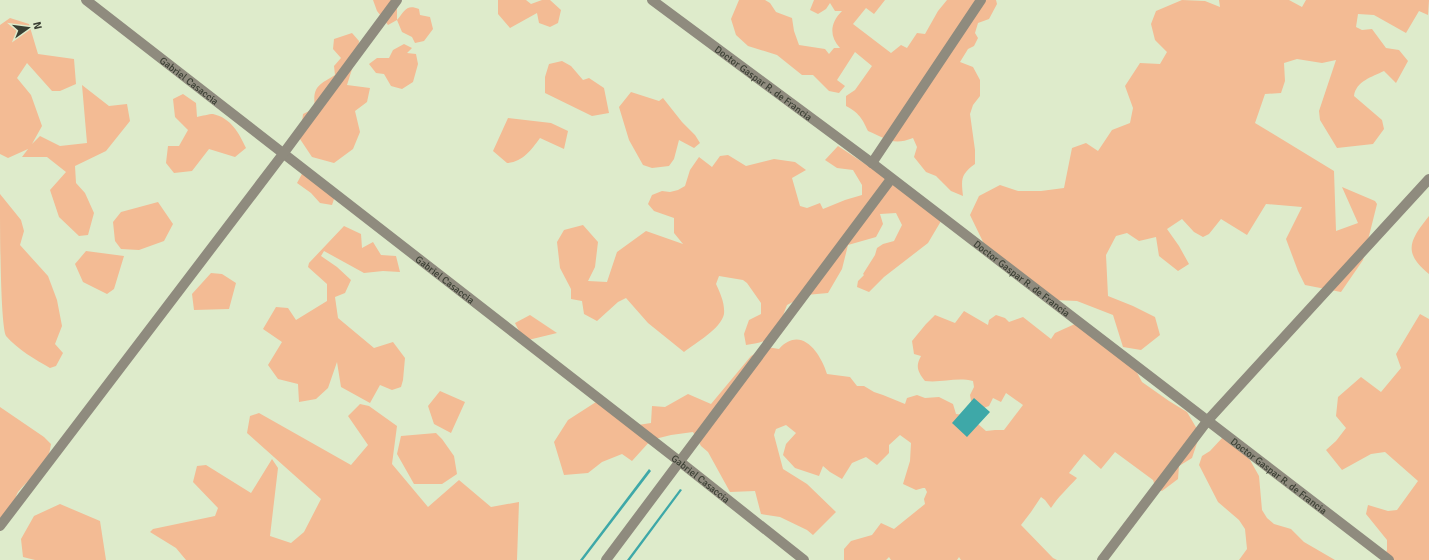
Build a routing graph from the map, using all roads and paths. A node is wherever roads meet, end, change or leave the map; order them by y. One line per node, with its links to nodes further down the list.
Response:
1 (86, 0): 5 (street, Gabriel Casaccia)
2 (397, 0): 5 (street)
3 (652, 0): 6 (street, Doctor Gaspar R. de Francia)
4 (981, 0): 6 (street)
5 (283, 154): 10 (street, Gabriel Casaccia); 11 (street)
6 (872, 164): 7 (street, Doctor Gaspar R. de Francia)
7 (891, 179): 9 (street, Doctor Gaspar R. de Francia); 10 (street)
8 (1429, 179): 9 (street)
9 (1208, 420): 14 (street); 15 (street, Doctor Gaspar R. de Francia)
10 (679, 461): 12 (street); 13 (street, Gabriel Casaccia)
11 (0, 526)
12 (606, 560)
13 (804, 560)
14 (1102, 560)
15 (1389, 560)

